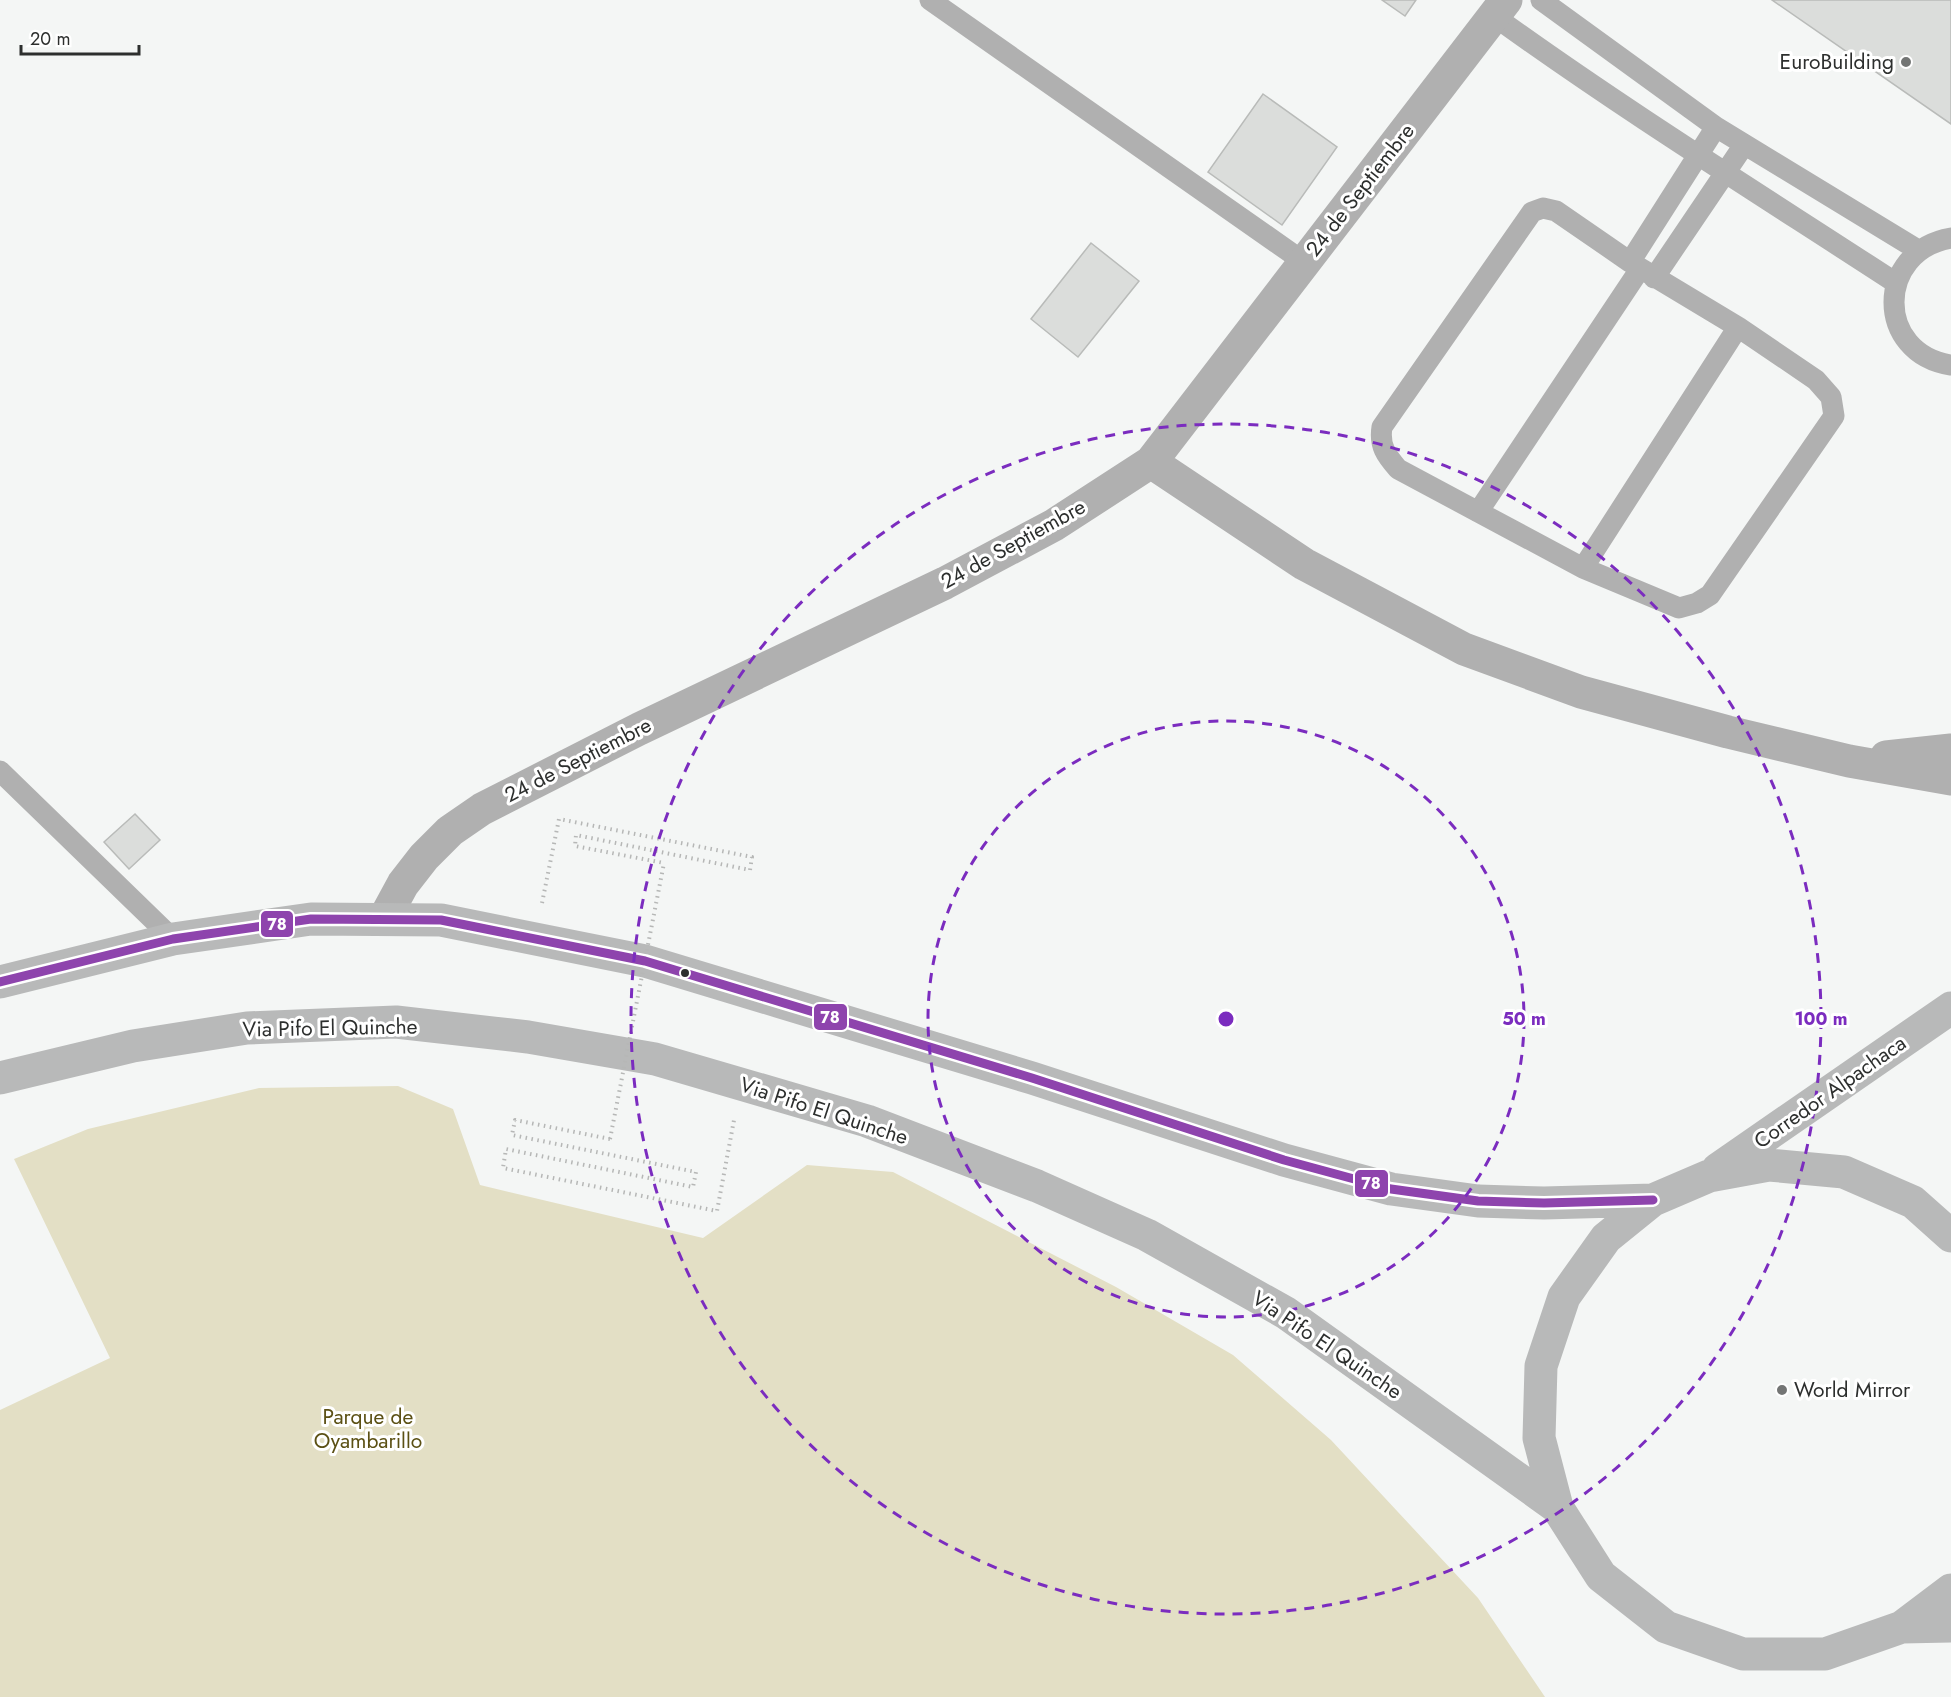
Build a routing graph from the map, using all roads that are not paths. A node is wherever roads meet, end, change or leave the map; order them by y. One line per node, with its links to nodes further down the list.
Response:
1 (930, 0): 10 (lane)
2 (1541, 0): 4 (lane)
3 (1500, 8): 6 (lane); 10 (street, 24 de Septiembre)
4 (1716, 127): 5 (lane); 6 (lane)
5 (1744, 145): 7 (lane); 9 (lane)
6 (1699, 155): 7 (lane); 11 (lane)
7 (1726, 172): 11 (lane); 12 (lane)
8 (1951, 238): 9 (lane)
9 (1918, 250): 12 (lane)
10 (1304, 262): 15 (street, 24 de Septiembre)
11 (1641, 270): 13 (lane); 16 (lane); 16 (lane)
12 (1896, 283): 14 (lane)
13 (1738, 327): 17 (lane); 17 (lane)
14 (1951, 365)
15 (1151, 462): 19 (street); 22 (street, 24 de Septiembre)
16 (1478, 512): 17 (lane)
17 (1583, 568)
18 (1951, 750): 19 (street)
19 (1849, 761): 21 (street)
20 (0, 771): 23 (lane)
21 (1951, 779)
22 (384, 919): 23 (highway); 28 (highway)
23 (173, 939): 24 (highway)
24 (0, 982)
25 (1951, 1008): 27 (highway, Corredor Alpachaca)
26 (0, 1078): 30 (highway, Via Pifo El Quinche)
27 (1709, 1176): 28 (highway); 29 (highway)
28 (1653, 1200): 30 (highway)
29 (1951, 1236)
30 (1557, 1507): 33 (highway)
31 (1951, 1590): 33 (highway)
32 (1951, 1626): 33 (highway)
33 (1902, 1627)

